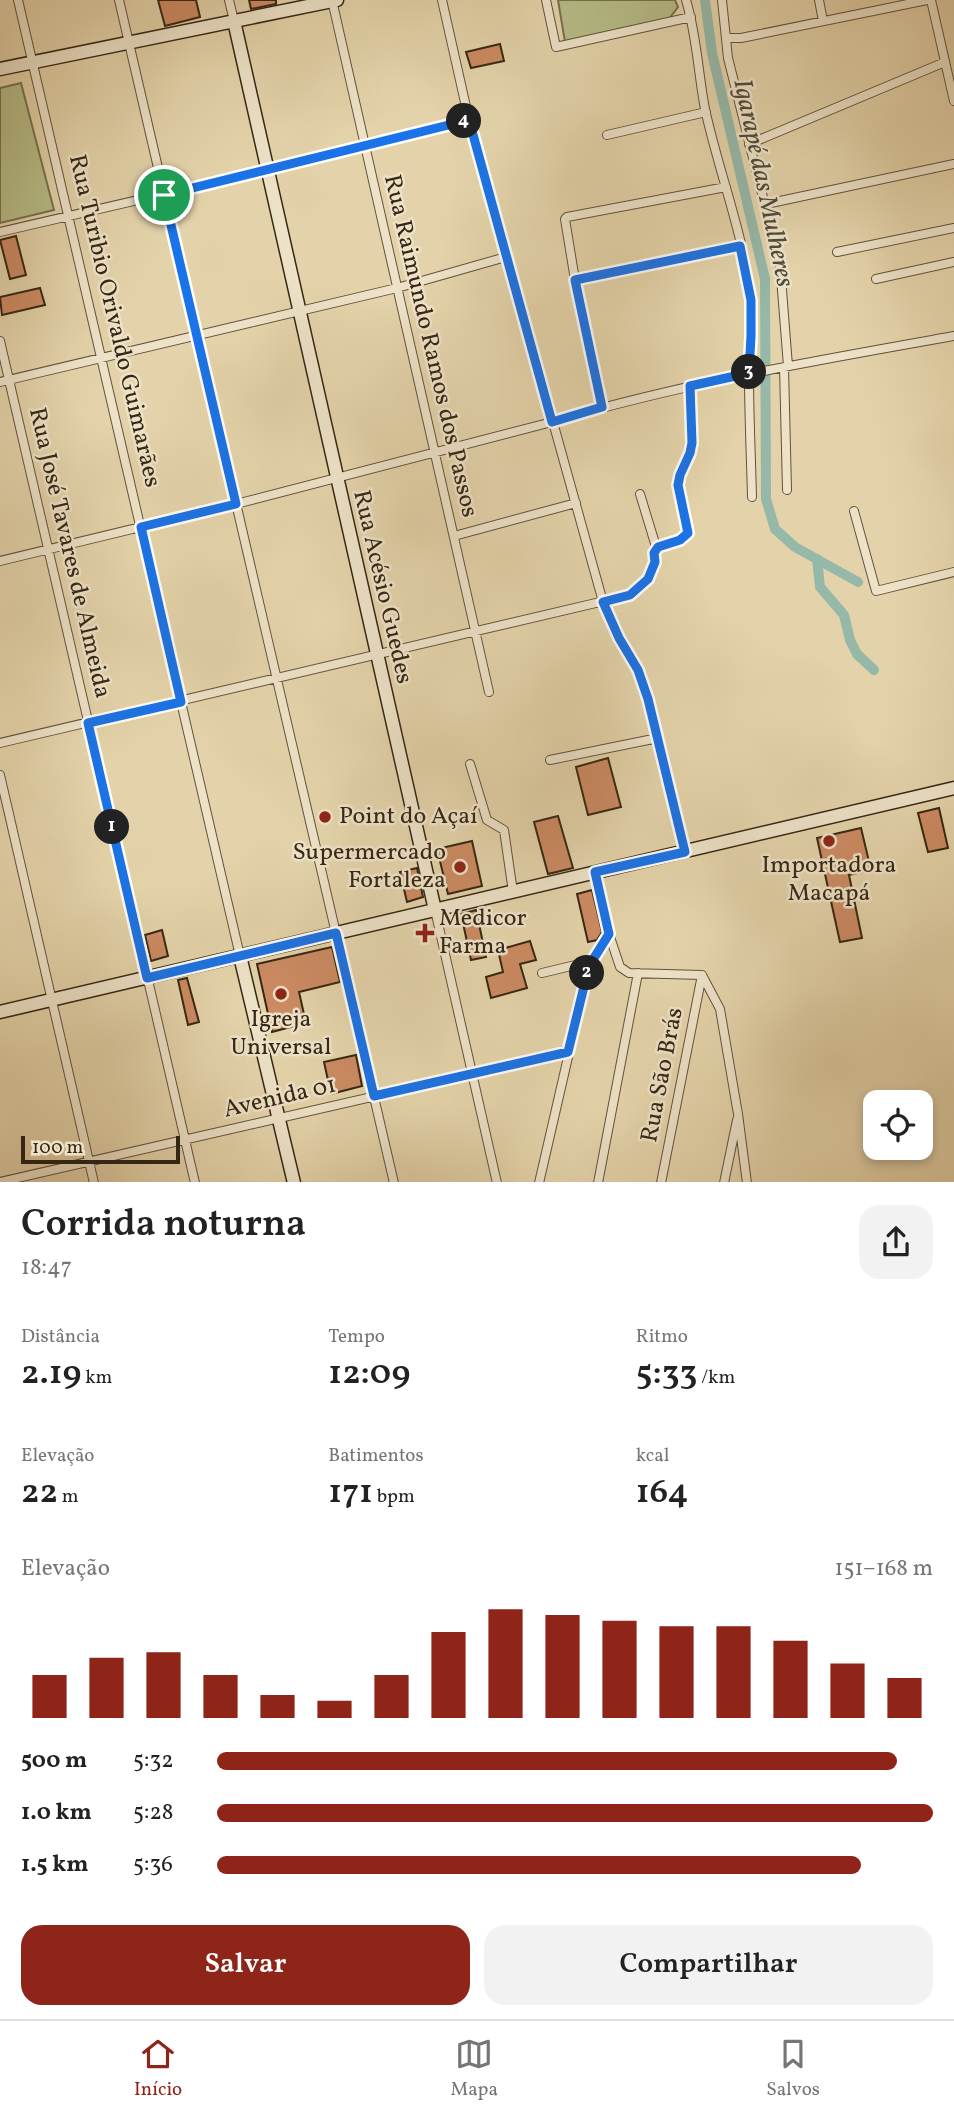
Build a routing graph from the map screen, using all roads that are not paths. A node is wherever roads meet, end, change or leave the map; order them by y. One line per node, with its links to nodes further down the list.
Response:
1 (18, 0): 16 (street, Rua Turibio Orivaldo Guimarães)
2 (119, 0): 15 (street)
3 (229, 0): 12 (street, Rua Acésio Guedes)
4 (334, 0): 12 (street); 24 (street, Rua Raimundo Ramos dos Passos)
5 (442, 0): 21 (street)
6 (546, 0): 11 (street)
7 (686, 0): 11 (street)
8 (722, 0): 14 (street)
9 (819, 0): 13 (street)
10 (929, 0): 13 (street); 17 (street)
11 (691, 17): 20 (street)
12 (234, 21): 15 (street); 26 (street, Rua Acésio Guedes)
13 (823, 21): 14 (street)
14 (726, 38): 23 (street)
15 (129, 43): 16 (street); 28 (street)
16 (32, 62): 18 (street); 30 (street, Rua Turibio Orivaldo Guimarães)
17 (946, 62): 19 (street); 23 (street)
18 (0, 69)
19 (954, 101)
20 (706, 112): 22 (street); 27 (street)
21 (469, 120): 24 (street); 35 (street)
22 (607, 135)
23 (750, 144): 29 (street)
24 (365, 147): 26 (street); 39 (street, Rua Raimundo Ramos dos Passos)
25 (954, 164): 29 (street)
26 (267, 170): 28 (street); 40 (street, Rua Acésio Guedes)
27 (726, 187): 33 (street); 38 (street)
28 (164, 195): 30 (street); 41 (street)
29 (766, 204): 45 (street)
30 (68, 216): 32 (street); 44 (street, Rua Turibio Orivaldo Guimarães)
31 (954, 228): 34 (street)
32 (0, 232)
33 (740, 246): 38 (street); 46 (street)
34 (837, 252)
35 (506, 257): 39 (street); 50 (street)
36 (954, 262): 37 (street)
37 (876, 279)
38 (575, 280): 49 (street)
39 (397, 288): 40 (street); 51 (street, Rua Raimundo Ramos dos Passos)
40 (298, 311): 41 (street); 52 (street, Rua Acésio Guedes)
41 (197, 335): 44 (street); 57 (street)
42 (954, 336): 45 (street)
43 (0, 341): 47 (street, Rua José Tavares de Almeida)
44 (101, 358): 47 (street); 59 (street, Rua Turibio Orivaldo Guimarães)
45 (783, 367): 46 (street); 53 (street)
46 (753, 373): 48 (street); 55 (street)
47 (4, 381): 61 (street, Rua José Tavares de Almeida)
48 (690, 386): 49 (street); 62 (street)
49 (602, 407): 50 (street)
50 (552, 422): 51 (street); 56 (street)
51 (433, 453): 52 (street); 60 (street, Rua Raimundo Ramos dos Passos)
52 (336, 478): 57 (street); 67 (street, Rua Acésio Guedes)
53 (787, 490)
54 (640, 494): 62 (street)
55 (752, 497)
56 (576, 503): 60 (street, Rua Raimundo Ramos dos Passos); 65 (street)
57 (236, 504): 59 (street); 68 (street)
58 (854, 511): 64 (street)
59 (141, 527): 61 (street); 70 (street, Rua Turibio Orivaldo Guimarães)
60 (454, 536): 66 (street, Rua Raimundo Ramos dos Passos)
61 (48, 550): 63 (street); 71 (street, Rua José Tavares de Almeida)
62 (657, 550): 65 (street)
63 (0, 561)
64 (954, 572)
65 (603, 602): 66 (street); 72 (street)
66 (476, 632): 67 (street); 69 (street, Rua Raimundo Ramos dos Passos)
67 (376, 655): 68 (street); 81 (street, Rua Acésio Guedes)
68 (277, 679): 70 (street); 82 (street)
69 (489, 692)
70 (181, 702): 71 (street); 84 (street, Rua Turibio Orivaldo Guimarães)
71 (88, 723): 73 (street); 89 (street, Rua José Tavares de Almeida)
72 (658, 738): 74 (street); 78 (street)
73 (0, 743)
74 (550, 760)
75 (470, 764): 80 (street)
76 (0, 775): 90 (street)
77 (954, 788): 78 (street)
78 (685, 852): 79 (street)
79 (595, 872): 80 (street); 83 (street)
80 (513, 892): 81 (street)
81 (435, 910): 82 (street); 93 (street, Rua Acésio Guedes)
82 (336, 933): 84 (street); 94 (street)
83 (609, 934): 85 (street); 87 (street)
84 (240, 956): 89 (street); 96 (street, Rua Turibio Orivaldo Guimarães)
85 (592, 961): 86 (street); 92 (street)
86 (542, 973)
87 (638, 973): 88 (street); 106 (street)
88 (702, 975): 95 (street); 107 (street, Rua São Brás)
89 (147, 978): 90 (street); 97 (street, Rua José Tavares de Almeida)
90 (52, 1000): 91 (street); 98 (street)
91 (0, 1012)
92 (568, 1052): 93 (street, Avenida 01); 105 (street)
93 (472, 1074): 94 (street, Avenida 01); 104 (street, Rua Acésio Guedes)
94 (374, 1096): 96 (street, Avenida 01); 103 (street)
95 (738, 1114): 108 (street); 109 (street)
96 (278, 1118): 97 (street, Avenida 01); 102 (street, Rua Turibio Orivaldo Guimarães)
97 (185, 1140): 98 (street, Avenida 01); 101 (street, Rua José Tavares de Almeida)
98 (89, 1161): 99 (street, Avenida 01); 100 (street)
99 (0, 1182)
100 (94, 1182)
101 (195, 1182)
102 (294, 1182)
103 (394, 1182)
104 (497, 1182)
105 (539, 1182)
106 (598, 1182)
107 (661, 1182)
108 (724, 1182)
109 (747, 1182)

